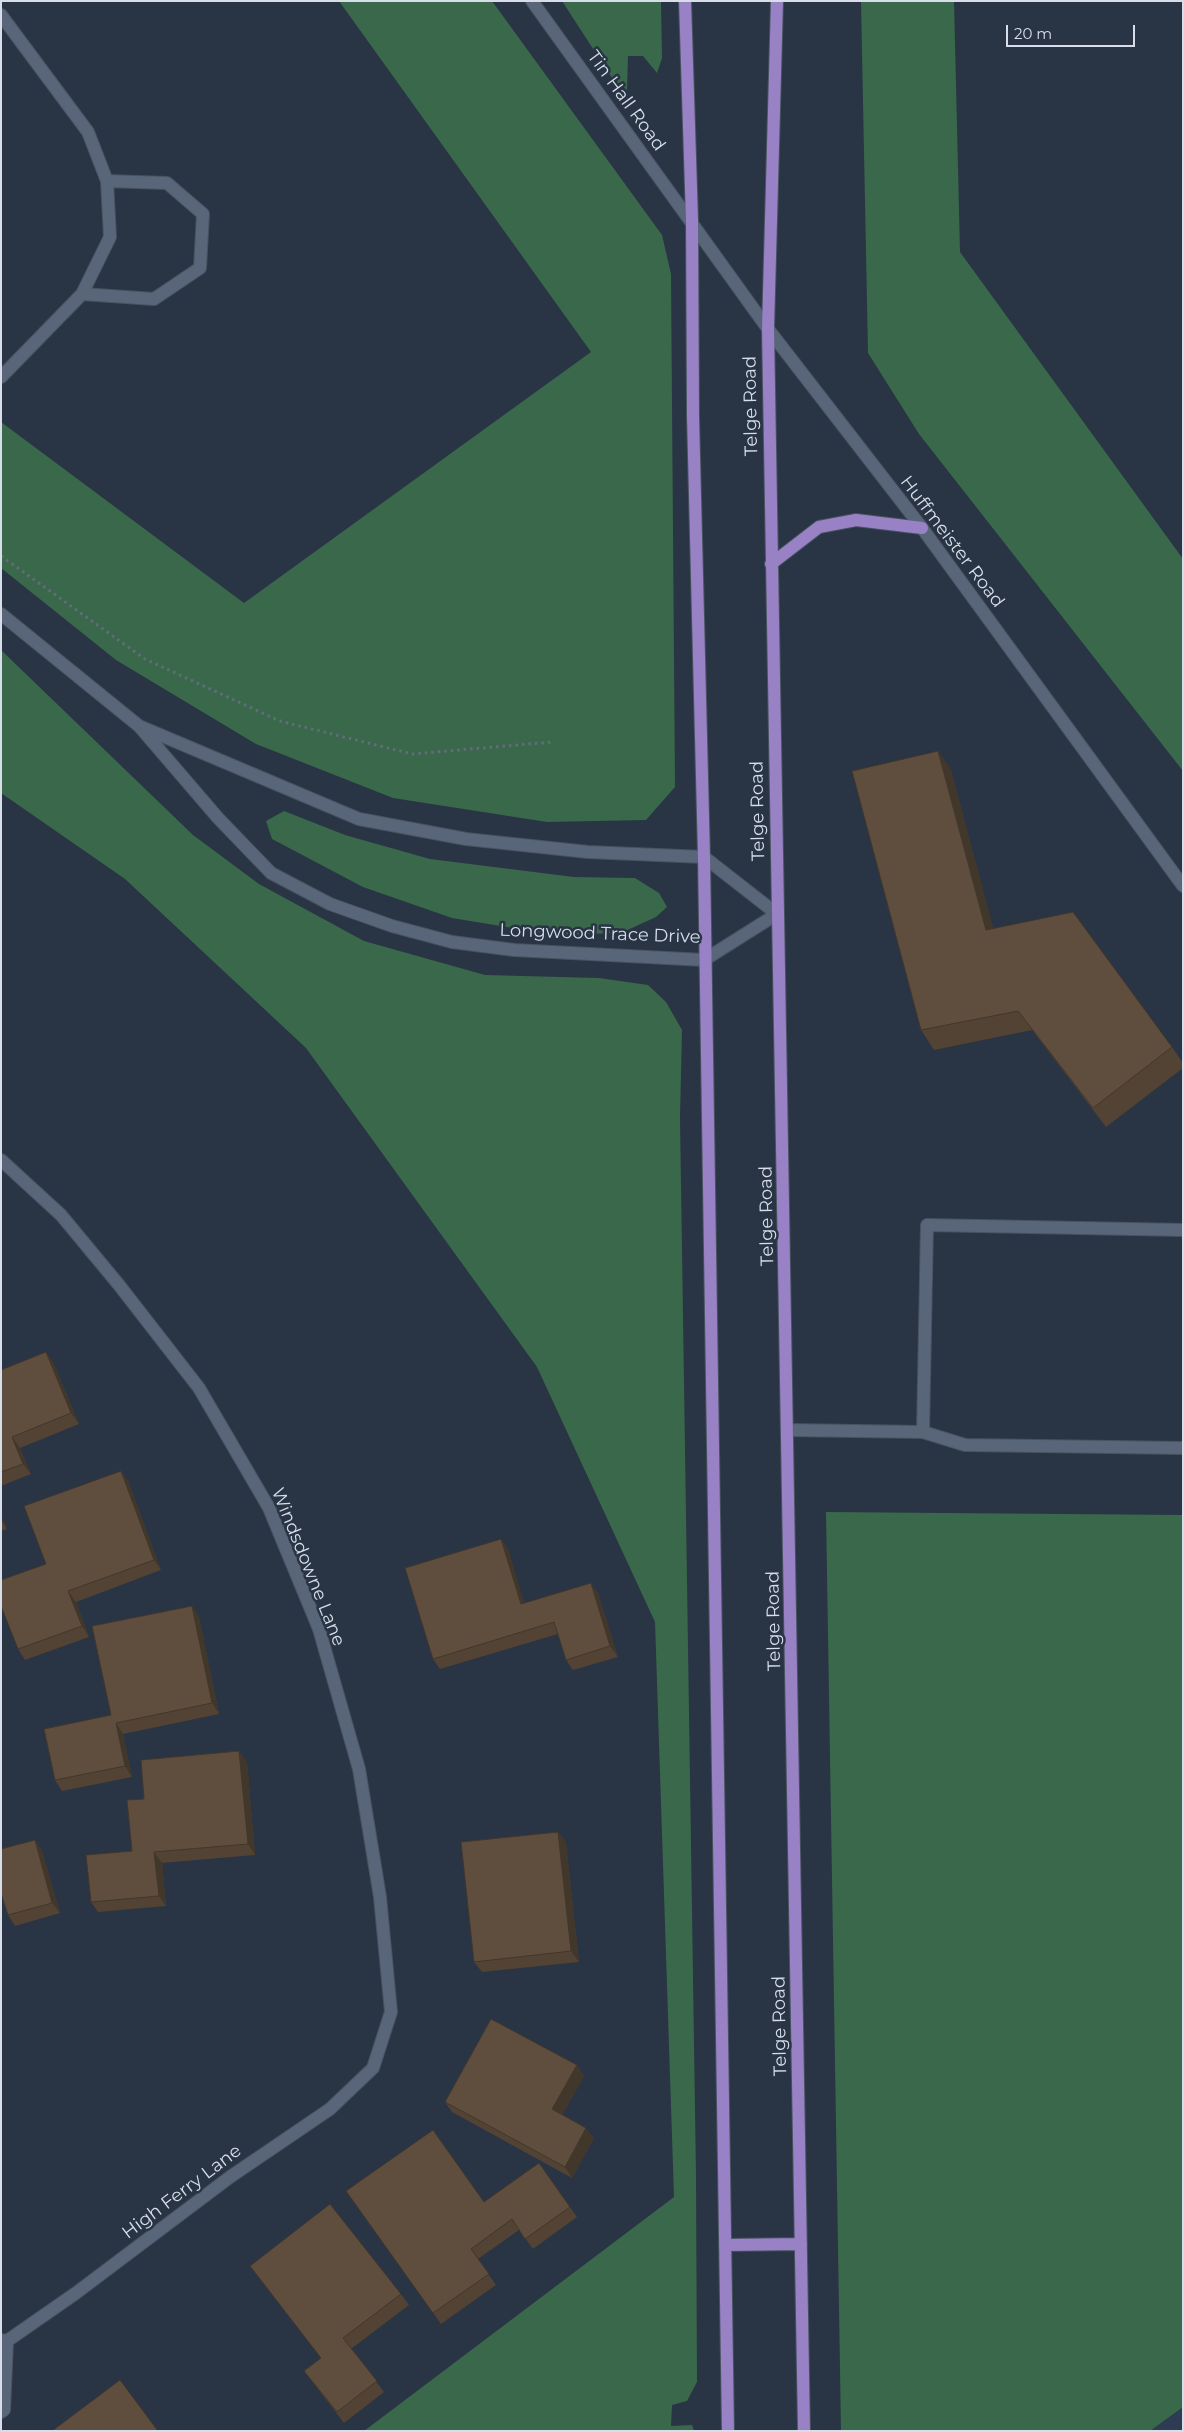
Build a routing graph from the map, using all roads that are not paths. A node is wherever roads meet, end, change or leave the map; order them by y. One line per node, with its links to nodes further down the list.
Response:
1 (532, 1): 6 (street, Tin Hall Road)
2 (685, 1): 6 (main road)
3 (777, 1): 8 (main road, Telge Road)
4 (1, 15): 5 (street)
5 (107, 181): 7 (street); 7 (street)
6 (692, 220): 8 (street, Huffmeister Road); 14 (main road)
7 (82, 294): 9 (street)
8 (768, 329): 10 (street, Huffmeister Road); 11 (main road, Telge Road)
9 (1, 377)
10 (922, 528): 11 (main road); 15 (street, Huffmeister Road)
11 (771, 564): 16 (main road, Telge Road)
12 (1, 614): 13 (street, Longwood Trace Drive)
13 (139, 726): 14 (street, Longwood Trace Drive); 17 (street, Longwood Trace Drive)
14 (704, 857): 16 (street); 17 (main road)
15 (1183, 886)
16 (778, 914): 17 (street, Longwood Trace Drive); 20 (main road, Telge Road)
17 (704, 960): 25 (main road)
18 (1, 1160): 23 (street, Windsdowne Lane)
19 (1183, 1230): 21 (street)
20 (788, 1430): 21 (street); 24 (main road, Telge Road)
21 (923, 1432): 22 (street)
22 (1183, 1448)
23 (373, 2068): 26 (street, High Ferry Lane)
24 (801, 2244): 25 (main road); 29 (main road, Telge Road)
25 (725, 2245): 28 (main road)
26 (4, 2341): 27 (street, High Ferry Lane)
27 (1, 2412)
28 (728, 2431)
29 (804, 2431)

